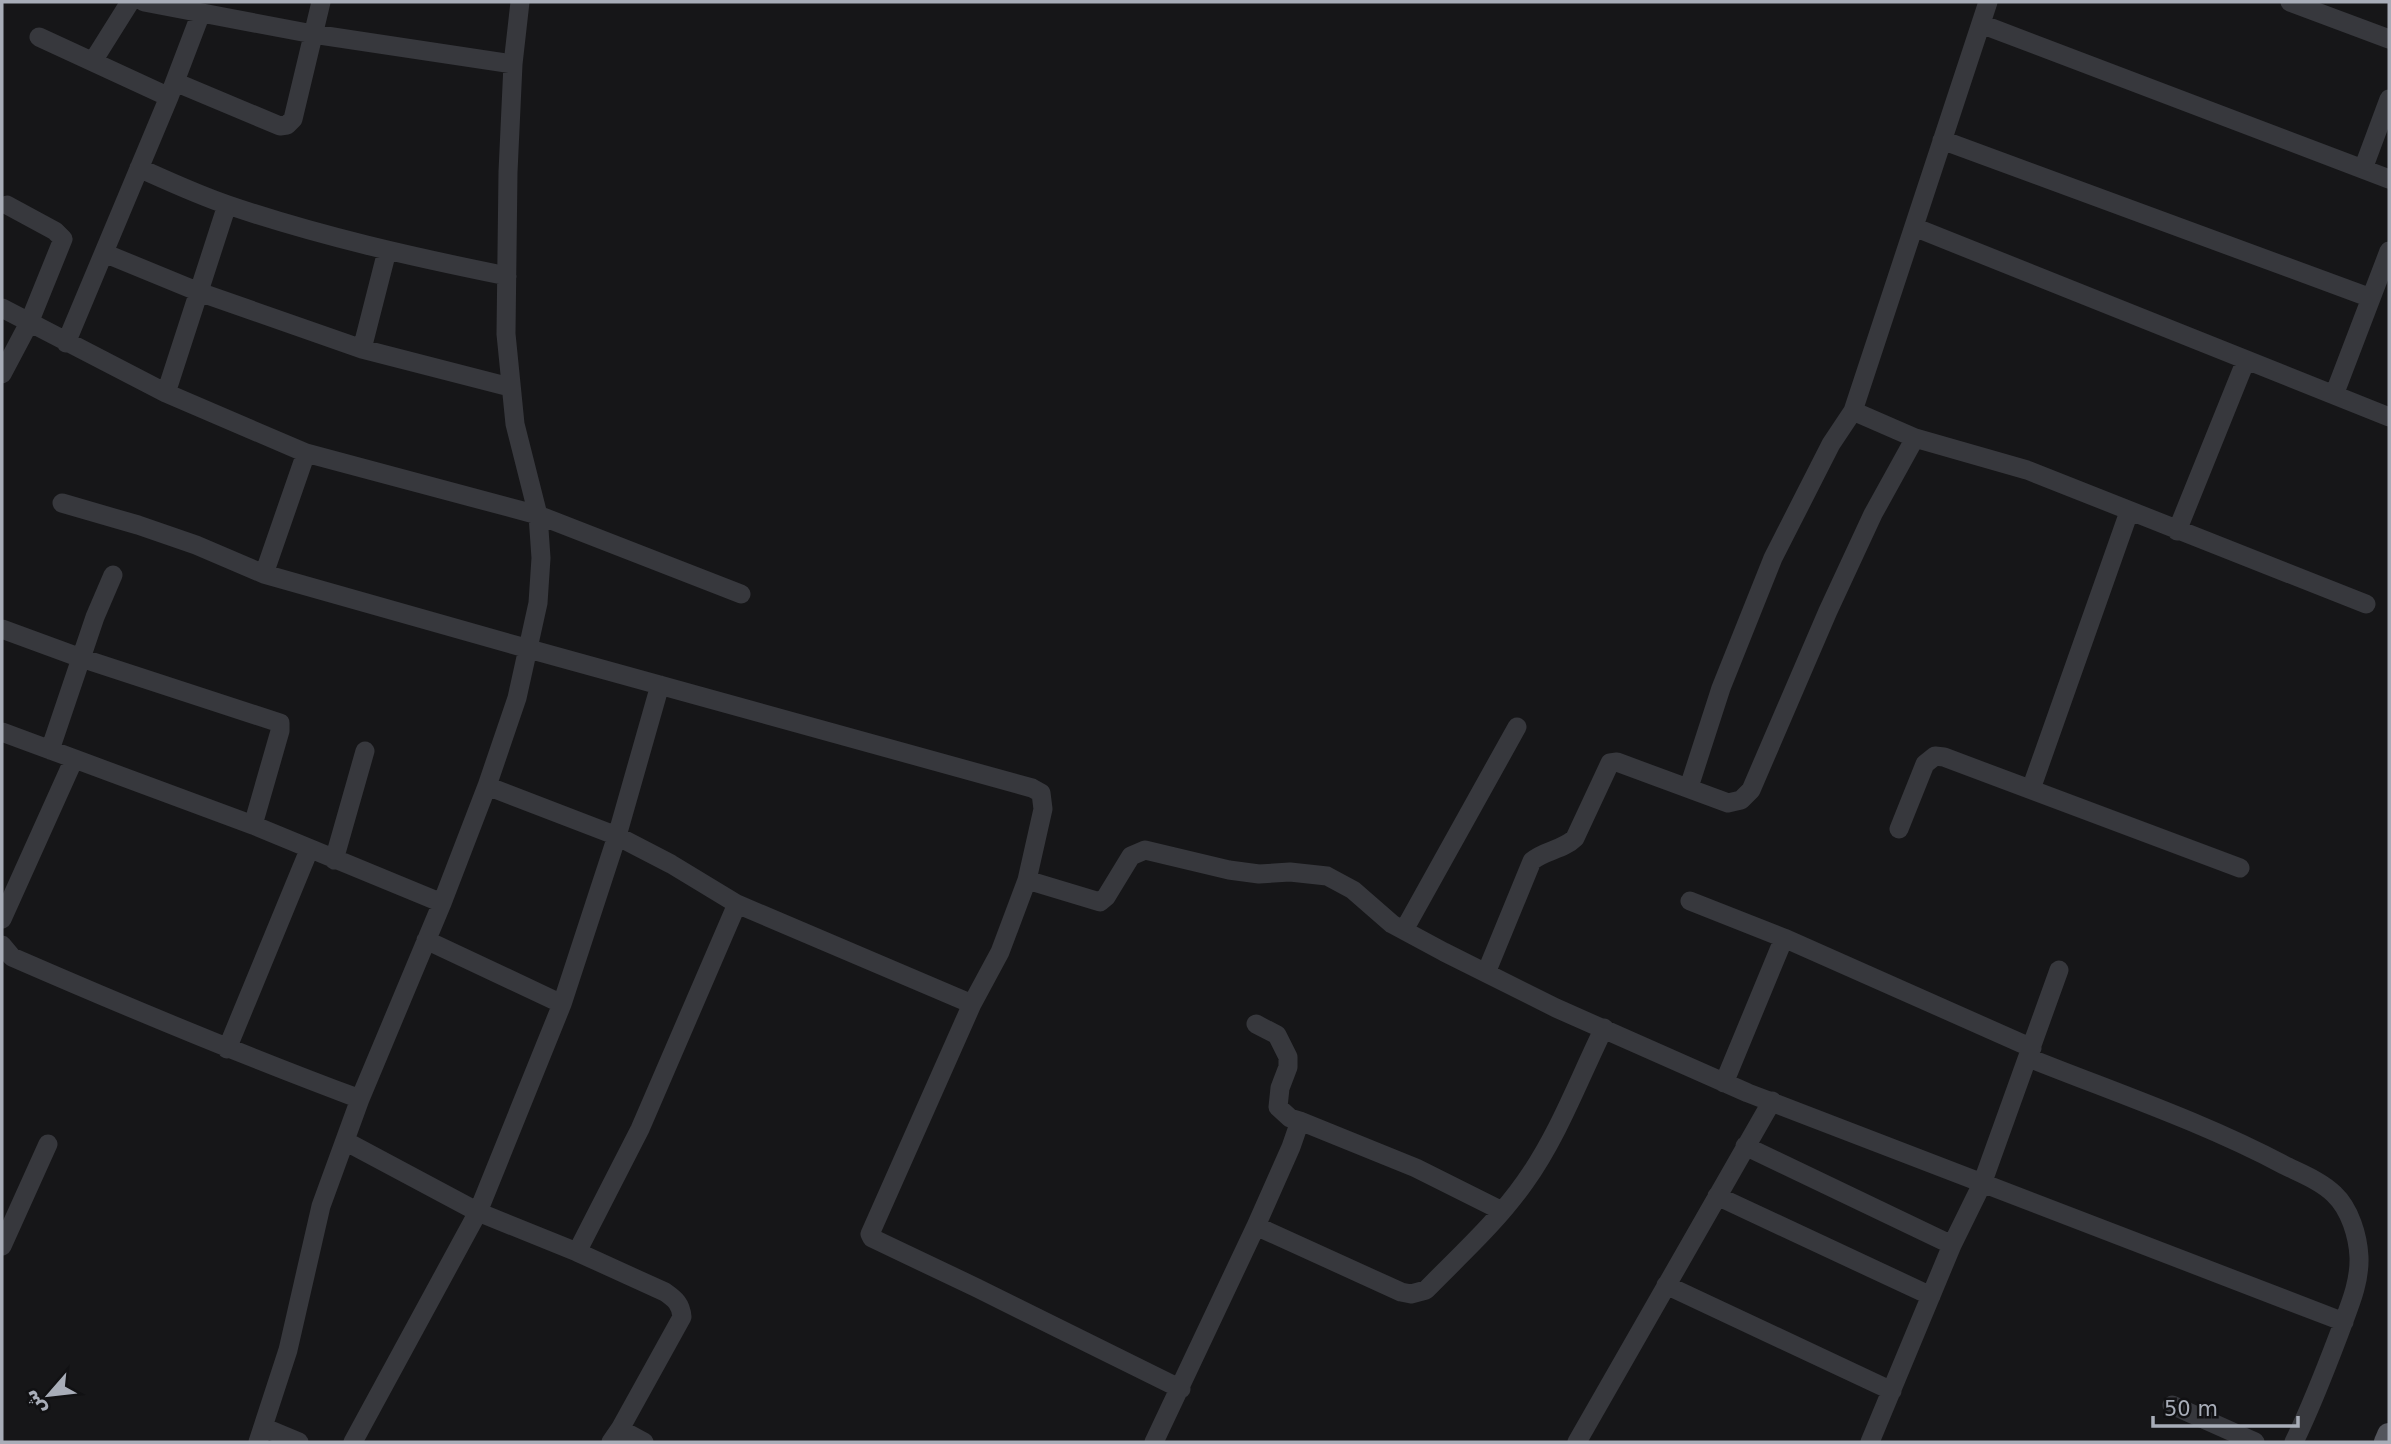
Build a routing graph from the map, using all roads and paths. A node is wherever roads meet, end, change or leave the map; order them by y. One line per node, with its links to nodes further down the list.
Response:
1 (130, 2): 14 (street)
2 (144, 2): 9 (street)
3 (321, 2): 11 (street)
4 (520, 2): 15 (street)
5 (1988, 2): 10 (street)
6 (2290, 2): 8 (street)
7 (228, 10): 9 (street); 11 (street)
8 (2335, 10): 13 (street)
9 (201, 13): 16 (street)
10 (1981, 24): 18 (street); 20 (street)
11 (313, 34): 15 (street); 16 (street)
12 (39, 37): 14 (street)
13 (2389, 39)
14 (93, 61): 16 (street)
15 (513, 64): 28 (street)
16 (172, 89): 19 (street)
17 (2389, 99): 20 (street)
18 (1942, 140): 24 (street); 30 (street)
19 (139, 168): 23 (street); 27 (street)
20 (2363, 169): 21 (street)
21 (2389, 179)
22 (7, 205): 32 (street)
23 (228, 205): 25 (street); 29 (street)
24 (1914, 227): 35 (street); 40 (street)
25 (387, 251): 28 (street); 34 (street)
26 (2389, 251): 30 (street)
27 (104, 253): 29 (street); 33 (street)
28 (507, 276): 37 (street)
29 (199, 292): 34 (street); 38 (street)
30 (2371, 298): 39 (street)
31 (2, 308): 32 (street)
32 (29, 323): 33 (street); 36 (street)
33 (66, 343): 38 (street)
34 (362, 349): 37 (street)
35 (2246, 360): 39 (street); 47 (street)
36 (2, 374)
37 (510, 387): 46 (street)
38 (166, 393): 43 (street)
39 (2334, 395): 41 (street)
40 (1853, 411): 42 (street); 62 (street)
41 (2389, 417)
42 (1914, 438): 45 (street); 62 (street)
43 (306, 453): 46 (street); 48 (street)
44 (62, 503): 48 (street)
45 (2129, 512): 47 (street); 63 (street)
46 (538, 516): 50 (street); 53 (street)
47 (2177, 531): 51 (street)
48 (264, 573): 53 (street)
49 (113, 575): 54 (street)
50 (741, 594)
51 (2366, 604)
52 (2, 629): 54 (street)
53 (529, 649): 55 (street); 61 (street)
54 (81, 659): 58 (street); 64 (street)
55 (660, 685): 66 (street); 70 (street)
56 (1517, 727): 75 (street)
57 (2, 732): 58 (street)
58 (50, 750): 60 (street)
59 (365, 751): 68 (street)
60 (74, 759): 64 (street); 74 (street)
61 (487, 786): 66 (street); 72 (street)
62 (1689, 787): 80 (street)
63 (2031, 789): 65 (street); 69 (street)
64 (253, 825): 67 (street)
65 (1899, 829)
66 (617, 836): 73 (street); 81 (street)
67 (309, 850): 68 (street); 85 (street)
68 (334, 860): 72 (street)
69 (2240, 868)
70 (1027, 880): 75 (street); 82 (street)
71 (1690, 901): 76 (street)
72 (442, 903): 77 (street)
73 (737, 904): 82 (street); 101 (street)
74 (2, 919)
75 (1405, 930): 80 (street)
76 (1784, 938): 86 (street); 87 (street)
77 (426, 940): 81 (street); 88 (street)
78 (2, 945): 85 (street)
79 (2059, 970): 86 (street)
80 (1486, 973): 84 (street)
81 (562, 1004): 96 (street)
82 (972, 1004): 105 (street)
83 (1256, 1024): 90 (street)
84 (1604, 1028): 87 (street); 97 (street)
85 (227, 1049): 88 (street)
86 (2030, 1053): 94 (street); 104 (street)
87 (1724, 1083): 89 (street)
88 (359, 1099): 91 (street)
89 (1772, 1101): 93 (street); 94 (street)
90 (1300, 1121): 97 (street); 98 (street)
91 (345, 1141): 96 (street); 108 (street)
92 (48, 1144): 100 (street)
93 (1745, 1146): 95 (street); 99 (street)
94 (1982, 1184): 99 (street); 104 (street)
95 (1717, 1196): 102 (street); 103 (street)
96 (478, 1212): 101 (street); 112 (street)
97 (1502, 1212): 98 (street)
98 (1256, 1226): 105 (street)
99 (1952, 1245): 103 (street)
100 (2, 1246)
101 (577, 1252): 110 (street)
102 (1666, 1285): 106 (street); 115 (street)
103 (1931, 1296): 106 (street)
104 (2344, 1322): 118 (street)
105 (1181, 1389): 114 (street)
106 (1892, 1391): 116 (street)
107 (2172, 1405): 117 (street)
108 (260, 1434): 111 (street)
109 (2389, 1435): 119 (main road)
110 (615, 1436): 113 (street)
111 (299, 1442)
112 (353, 1442)
113 (644, 1442)
114 (1154, 1442)
115 (1577, 1442)
116 (1870, 1442)
117 (2255, 1442)
118 (2294, 1442)
119 (2386, 1442)

